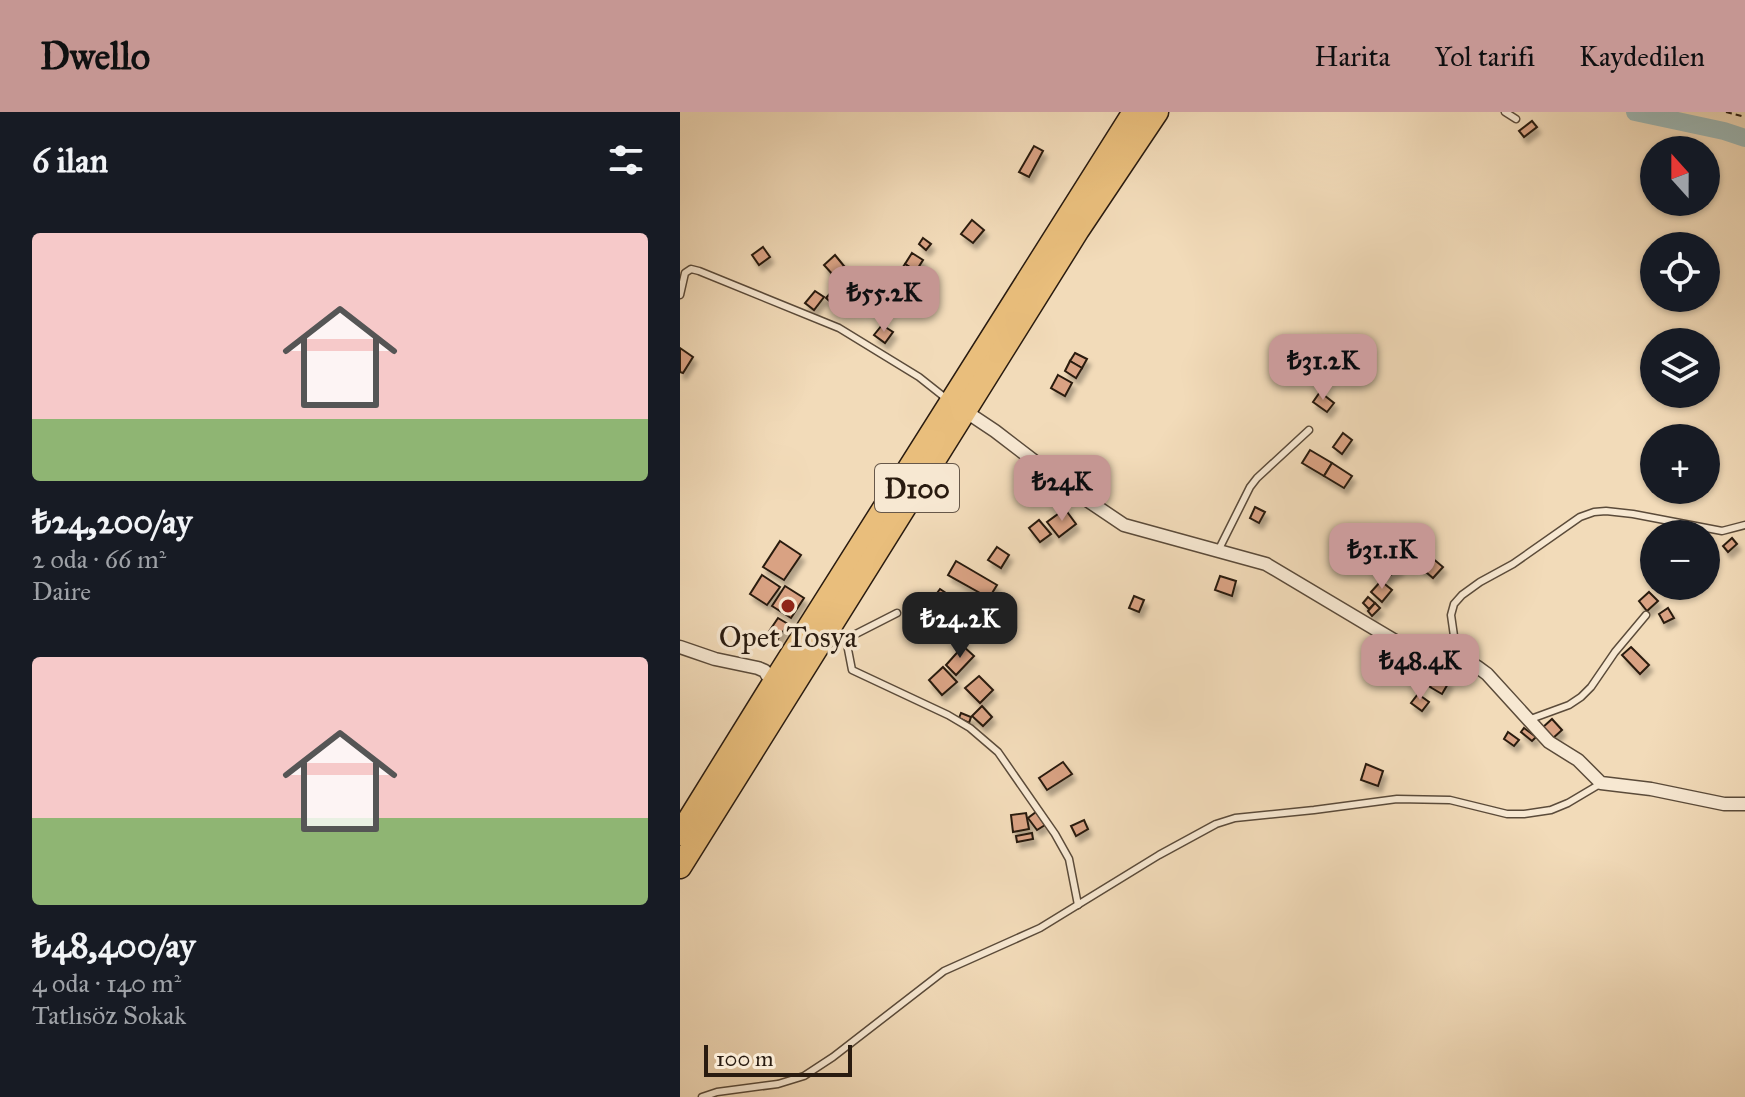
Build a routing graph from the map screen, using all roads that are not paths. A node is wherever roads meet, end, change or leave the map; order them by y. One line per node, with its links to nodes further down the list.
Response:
1 (1134, 112): 6 (highway, D100)
2 (1157, 112): 6 (highway, D100)
3 (1505, 112): 4 (lane)
4 (1516, 119)
5 (680, 295): 6 (lane)
6 (958, 407): 9 (street); 12 (highway, D100); 19 (highway, D100)
7 (1309, 430): 9 (lane)
8 (1745, 525): 14 (lane)
9 (1218, 551): 14 (street)
10 (897, 613): 12 (lane)
11 (1646, 615): 16 (lane)
12 (835, 637): 20 (highway, D100); 21 (lane)
13 (680, 647): 15 (street)
14 (1452, 655): 16 (street)
15 (767, 675)
16 (1528, 720): 17 (street)
17 (1601, 783): 18 (street); 21 (lane)
18 (1745, 804)
19 (680, 834)
20 (680, 867)
21 (1078, 905): 22 (lane)
22 (702, 1097)

